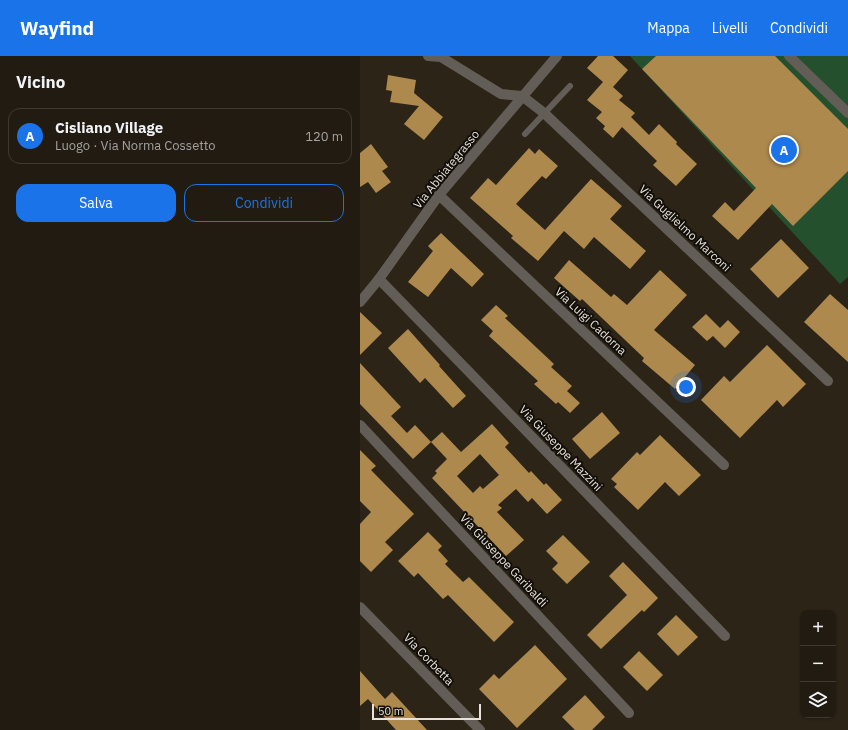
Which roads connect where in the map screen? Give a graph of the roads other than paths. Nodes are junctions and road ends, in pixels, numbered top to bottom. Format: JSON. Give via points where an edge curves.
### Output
{"nodes":[{"id":1,"x":428,"y":56,"type":"edge"},
{"id":2,"x":557,"y":56,"type":"edge"},
{"id":3,"x":789,"y":56,"type":"edge"},
{"id":4,"x":797,"y":56,"type":"edge"},
{"id":5,"x":570,"y":86,"type":"dead end"},
{"id":6,"x":522,"y":96,"type":"junction"},
{"id":7,"x":848,"y":105,"type":"edge"},
{"id":8,"x":544,"y":113,"type":"junction"},
{"id":9,"x":848,"y":113,"type":"edge"},
{"id":10,"x":525,"y":134,"type":"dead end"},
{"id":11,"x":439,"y":195,"type":"junction"},
{"id":12,"x":379,"y":279,"type":"junction"},
{"id":13,"x":360,"y":302,"type":"edge"},
{"id":14,"x":828,"y":381,"type":"dead end"},
{"id":15,"x":360,"y":425,"type":"edge"},
{"id":16,"x":724,"y":465,"type":"dead end"},
{"id":17,"x":360,"y":607,"type":"edge"},
{"id":18,"x":725,"y":636,"type":"dead end"},
{"id":19,"x":629,"y":713,"type":"dead end"},
{"id":20,"x":480,"y":730,"type":"edge"}],
"edges":[{"from":1,"to":6,"type":"street","via":[[441,57],[501,94]]},
{"from":2,"to":6,"type":"street","name":"Via Abbiategrasso"},
{"from":3,"to":9,"type":"street"},
{"from":4,"to":7,"type":"street"},
{"from":5,"to":8,"type":"lane"},
{"from":6,"to":8,"type":"street","name":"Via Guglielmo Marconi"},
{"from":6,"to":11,"type":"street","name":"Via Abbiategrasso"},
{"from":8,"to":10,"type":"lane"},
{"from":8,"to":14,"type":"street","name":"Via Guglielmo Marconi"},
{"from":11,"to":12,"type":"street","name":"Via Abbiategrasso"},
{"from":11,"to":16,"type":"street","name":"Via Luigi Cadorna"},
{"from":12,"to":13,"type":"street","name":"Via Abbiategrasso"},
{"from":12,"to":18,"type":"street","name":"Via Giuseppe Mazzini"},
{"from":15,"to":19,"type":"street","name":"Via Giuseppe Garibaldi"},
{"from":17,"to":20,"type":"street","name":"Via Corbetta"}]}
